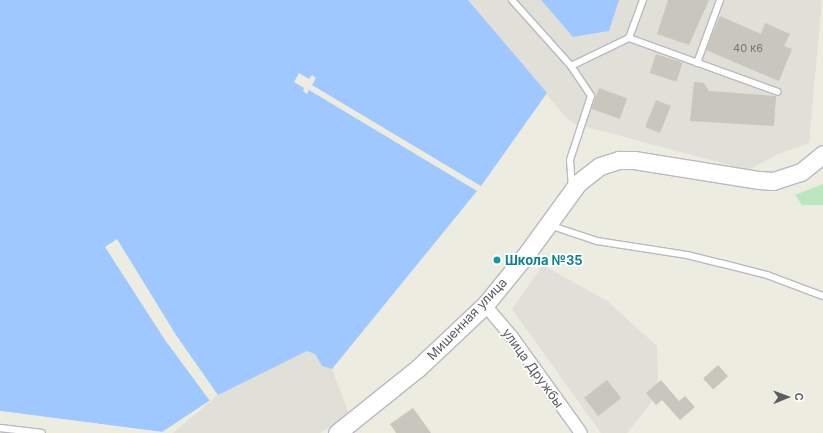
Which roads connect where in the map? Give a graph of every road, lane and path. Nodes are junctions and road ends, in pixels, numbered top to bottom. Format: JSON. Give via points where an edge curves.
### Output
{"nodes":[{"id":1,"x":512,"y":0,"type":"edge"},
{"id":2,"x":643,"y":0,"type":"edge"},
{"id":3,"x":720,"y":0,"type":"edge"},
{"id":4,"x":628,"y":38,"type":"junction"},
{"id":5,"x":697,"y":62,"type":"junction"},
{"id":6,"x":571,"y":66,"type":"junction"},
{"id":7,"x":778,"y":92,"type":"dead end"},
{"id":8,"x":823,"y":154,"type":"edge"},
{"id":9,"x":573,"y":190,"type":"junction"},
{"id":10,"x":548,"y":225,"type":"junction"},
{"id":11,"x":823,"y":296,"type":"edge"},
{"id":12,"x":485,"y":305,"type":"junction"},
{"id":13,"x":0,"y":428,"type":"edge"},
{"id":14,"x":42,"y":433,"type":"edge"},
{"id":15,"x":337,"y":433,"type":"edge"},
{"id":16,"x":581,"y":433,"type":"edge"}],
"edges":[{"from":1,"to":6,"type":"lane"},
{"from":2,"to":4,"type":"lane"},
{"from":3,"to":5,"type":"lane"},
{"from":4,"to":5,"type":"lane"},
{"from":4,"to":6,"type":"lane"},
{"from":5,"to":7,"type":"lane"},
{"from":6,"to":9,"type":"lane","via":[[591,96],[570,160]]},
{"from":8,"to":9,"type":"main road","name":"Мишенная улица","via":[[811,166],[794,175],[766,181],[653,162],[619,160],[593,170]]},
{"from":9,"to":10,"type":"main road","name":"Мишенная улица"},
{"from":10,"to":11,"type":"lane","via":[[597,241],[687,255],[720,263]]},
{"from":10,"to":12,"type":"main road","name":"Мишенная улица"},
{"from":12,"to":15,"type":"main road","name":"Мишенная улица","via":[[417,369]]},
{"from":12,"to":16,"type":"street","name":"улица Дружбы","via":[[512,337]]},
{"from":13,"to":14,"type":"lane"}]}
